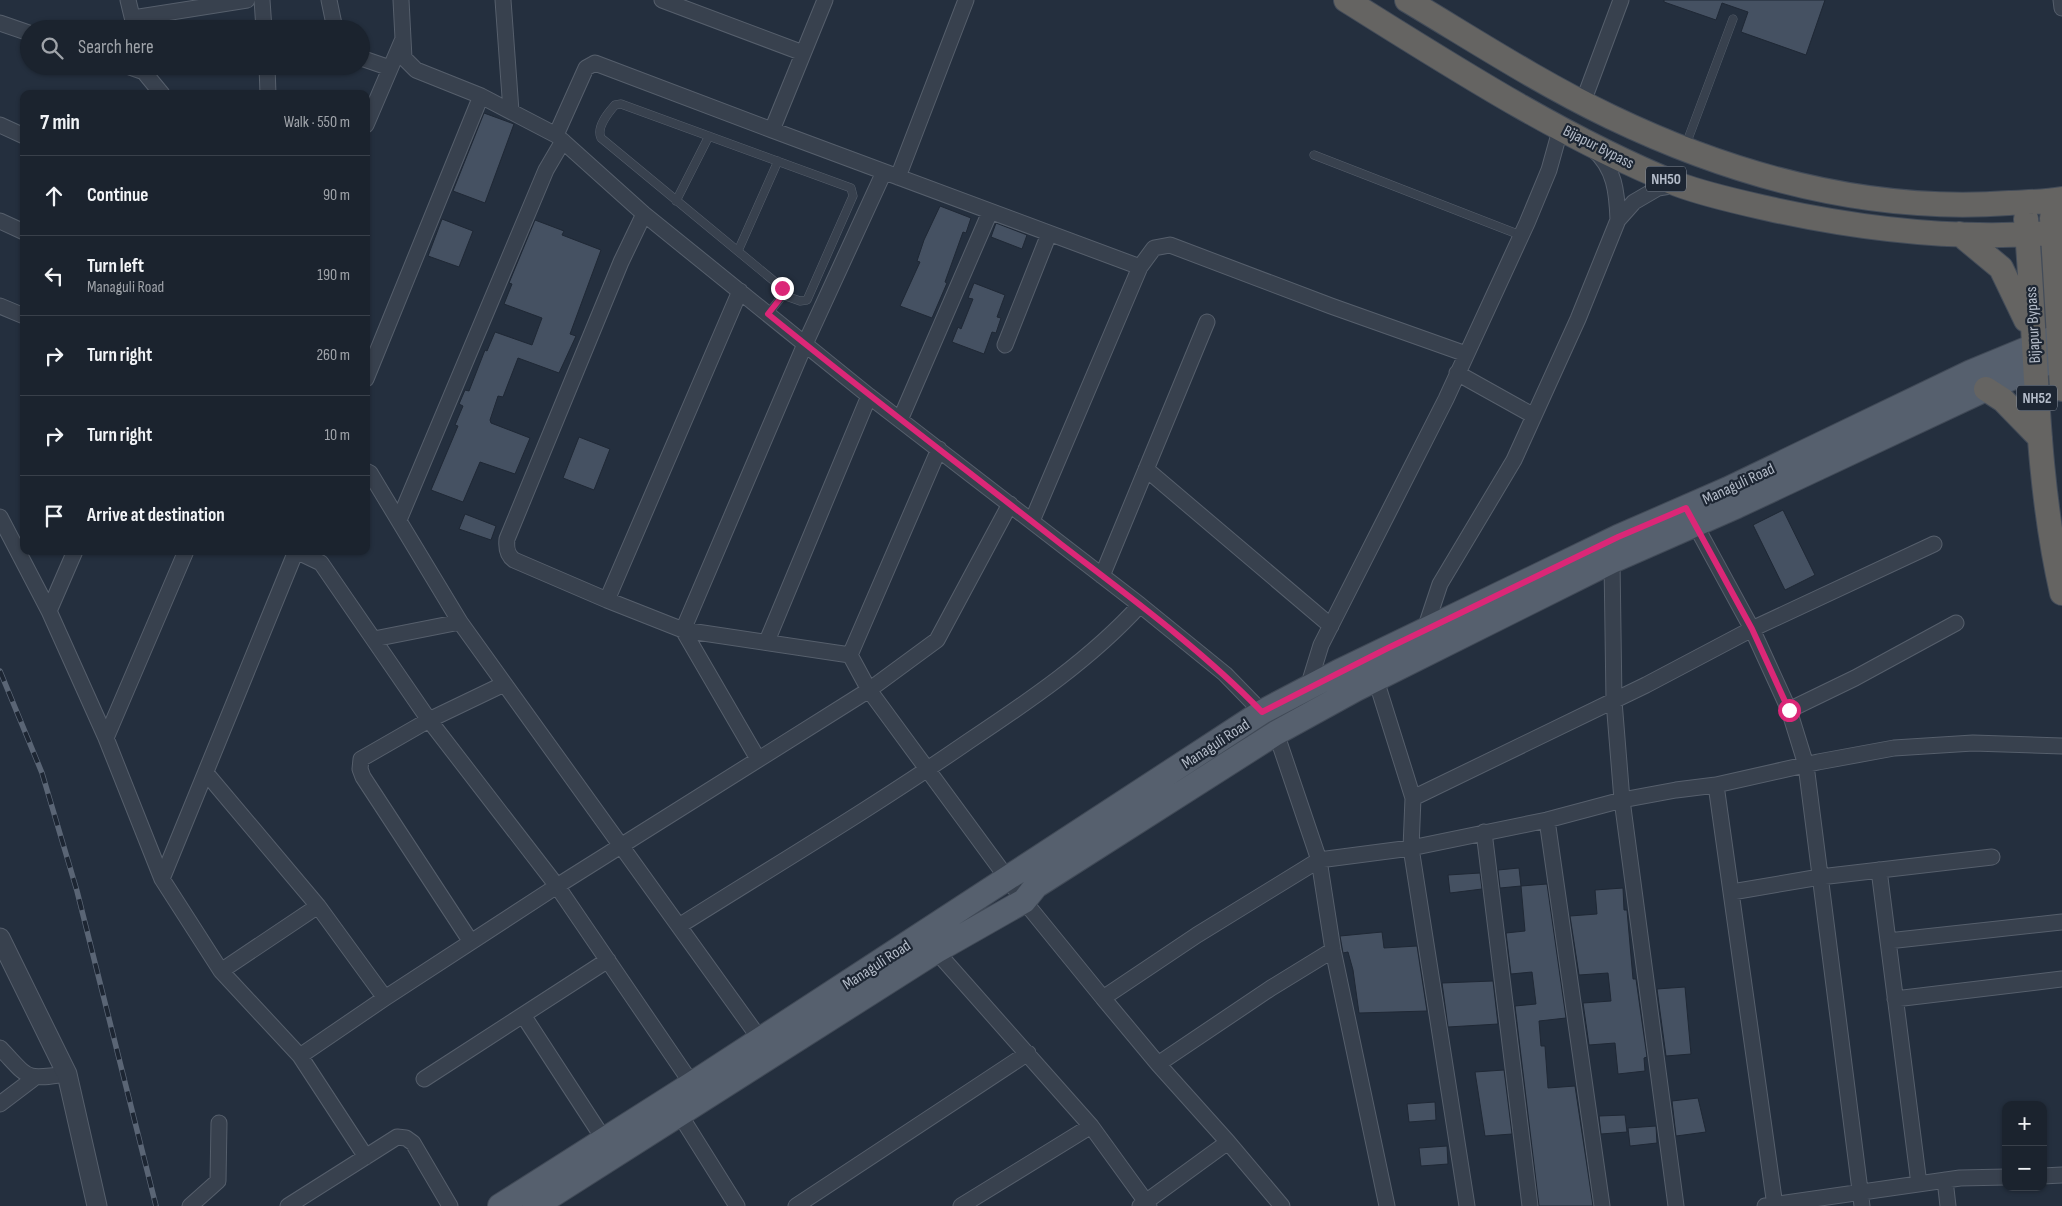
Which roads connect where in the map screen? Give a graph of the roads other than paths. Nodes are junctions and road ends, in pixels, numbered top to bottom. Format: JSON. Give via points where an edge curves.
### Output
{"nodes":[{"id":1,"x":128,"y":0,"type":"edge"},
{"id":2,"x":247,"y":0,"type":"edge"},
{"id":3,"x":262,"y":0,"type":"edge"},
{"id":4,"x":329,"y":0,"type":"edge"},
{"id":5,"x":401,"y":0,"type":"edge"},
{"id":6,"x":503,"y":0,"type":"edge"},
{"id":7,"x":662,"y":0,"type":"edge"},
{"id":8,"x":825,"y":0,"type":"edge"},
{"id":9,"x":966,"y":0,"type":"edge"},
{"id":10,"x":1346,"y":0,"type":"edge"},
{"id":11,"x":1407,"y":0,"type":"edge"},
{"id":12,"x":1620,"y":0,"type":"edge"},
{"id":13,"x":2061,"y":0,"type":"edge"},
{"id":14,"x":2062,"y":8,"type":"edge"},
{"id":15,"x":1733,"y":18,"type":"dead end"},
{"id":16,"x":133,"y":20,"type":"edge"},
{"id":17,"x":149,"y":20,"type":"edge"},
{"id":18,"x":263,"y":20,"type":"edge"},
{"id":19,"x":333,"y":20,"type":"edge"},
{"id":20,"x":0,"y":23,"type":"edge"},
{"id":21,"x":20,"y":30,"type":"edge"},
{"id":22,"x":402,"y":40,"type":"junction"},
{"id":23,"x":803,"y":53,"type":"junction"},
{"id":24,"x":370,"y":61,"type":"edge"},
{"id":25,"x":390,"y":68,"type":"junction"},
{"id":26,"x":148,"y":75,"type":"edge"},
{"id":27,"x":267,"y":75,"type":"edge"},
{"id":28,"x":159,"y":90,"type":"edge"},
{"id":29,"x":268,"y":90,"type":"edge"},
{"id":30,"x":481,"y":96,"type":"junction"},
{"id":31,"x":1583,"y":102,"type":"junction"},
{"id":32,"x":511,"y":111,"type":"junction"},
{"id":33,"x":370,"y":116,"type":"edge"},
{"id":34,"x":0,"y":126,"type":"edge"},
{"id":35,"x":1561,"y":127,"type":"junction"},
{"id":36,"x":772,"y":130,"type":"junction"},
{"id":37,"x":20,"y":134,"type":"edge"},
{"id":38,"x":708,"y":136,"type":"junction"},
{"id":39,"x":559,"y":138,"type":"junction"},
{"id":40,"x":1584,"y":140,"type":"junction"},
{"id":41,"x":1684,"y":149,"type":"junction"},
{"id":42,"x":1314,"y":155,"type":"dead end"},
{"id":43,"x":778,"y":161,"type":"junction"},
{"id":44,"x":891,"y":174,"type":"junction"},
{"id":45,"x":1678,"y":184,"type":"junction"},
{"id":46,"x":2057,"y":200,"type":"edge"},
{"id":47,"x":676,"y":201,"type":"junction"},
{"id":48,"x":2024,"y":202,"type":"junction"},
{"id":49,"x":990,"y":212,"type":"junction"},
{"id":50,"x":644,"y":214,"type":"junction"},
{"id":51,"x":1618,"y":220,"type":"junction"},
{"id":52,"x":0,"y":221,"type":"edge"},
{"id":53,"x":20,"y":230,"type":"edge"},
{"id":54,"x":2058,"y":232,"type":"edge"},
{"id":55,"x":1049,"y":234,"type":"junction"},
{"id":56,"x":1960,"y":234,"type":"junction"},
{"id":57,"x":1520,"y":235,"type":"junction"},
{"id":58,"x":2027,"y":235,"type":"junction"},
{"id":59,"x":738,"y":252,"type":"junction"},
{"id":60,"x":1140,"y":267,"type":"junction"},
{"id":61,"x":2059,"y":272,"type":"edge"},
{"id":62,"x":740,"y":291,"type":"junction"},
{"id":63,"x":783,"y":295,"type":"junction"},
{"id":64,"x":0,"y":306,"type":"edge"},
{"id":65,"x":20,"y":314,"type":"edge"},
{"id":66,"x":768,"y":314,"type":"junction"},
{"id":67,"x":1207,"y":322,"type":"dead end"},
{"id":68,"x":805,"y":344,"type":"junction"},
{"id":69,"x":1005,"y":345,"type":"dead end"},
{"id":70,"x":2061,"y":346,"type":"edge"},
{"id":71,"x":2034,"y":350,"type":"junction"},
{"id":72,"x":1466,"y":354,"type":"junction"},
{"id":73,"x":370,"y":368,"type":"edge"},
{"id":74,"x":1457,"y":373,"type":"junction"},
{"id":75,"x":1986,"y":389,"type":"junction"},
{"id":76,"x":2062,"y":389,"type":"edge"},
{"id":77,"x":869,"y":396,"type":"junction"},
{"id":78,"x":1534,"y":416,"type":"junction"},
{"id":79,"x":900,"y":420,"type":"junction"},
{"id":80,"x":2040,"y":438,"type":"junction"},
{"id":81,"x":939,"y":449,"type":"junction"},
{"id":82,"x":1146,"y":469,"type":"junction"},
{"id":83,"x":370,"y":472,"type":"edge"},
{"id":84,"x":1010,"y":504,"type":"junction"},
{"id":85,"x":1690,"y":516,"type":"junction"},
{"id":86,"x":0,"y":517,"type":"edge"},
{"id":87,"x":399,"y":520,"type":"junction"},
{"id":88,"x":1032,"y":521,"type":"junction"},
{"id":89,"x":1934,"y":544,"type":"dead end"},
{"id":90,"x":73,"y":555,"type":"edge"},
{"id":91,"x":184,"y":555,"type":"edge"},
{"id":92,"x":294,"y":555,"type":"edge"},
{"id":93,"x":304,"y":555,"type":"edge"},
{"id":94,"x":1612,"y":561,"type":"junction"},
{"id":95,"x":1102,"y":576,"type":"junction"},
{"id":96,"x":2062,"y":593,"type":"edge"},
{"id":97,"x":607,"y":600,"type":"junction"},
{"id":98,"x":1140,"y":605,"type":"junction"},
{"id":99,"x":49,"y":611,"type":"junction"},
{"id":100,"x":460,"y":622,"type":"junction"},
{"id":101,"x":1956,"y":624,"type":"dead end"},
{"id":102,"x":1331,"y":626,"type":"junction"},
{"id":103,"x":1752,"y":629,"type":"junction"},
{"id":104,"x":682,"y":630,"type":"junction"},
{"id":105,"x":1424,"y":632,"type":"junction"},
{"id":106,"x":374,"y":639,"type":"junction"},
{"id":107,"x":767,"y":641,"type":"junction"},
{"id":108,"x":850,"y":654,"type":"junction"},
{"id":109,"x":1376,"y":680,"type":"junction"},
{"id":110,"x":504,"y":684,"type":"junction"},
{"id":111,"x":1308,"y":687,"type":"junction"},
{"id":112,"x":869,"y":690,"type":"junction"},
{"id":113,"x":1614,"y":701,"type":"junction"},
{"id":114,"x":1789,"y":710,"type":"junction"},
{"id":115,"x":1262,"y":712,"type":"junction"},
{"id":116,"x":429,"y":720,"type":"junction"},
{"id":117,"x":1276,"y":733,"type":"junction"},
{"id":118,"x":106,"y":738,"type":"junction"},
{"id":119,"x":2062,"y":746,"type":"edge"},
{"id":120,"x":758,"y":759,"type":"junction"},
{"id":121,"x":1806,"y":765,"type":"junction"},
{"id":122,"x":929,"y":769,"type":"junction"},
{"id":123,"x":206,"y":773,"type":"junction"},
{"id":124,"x":1716,"y":785,"type":"junction"},
{"id":125,"x":1413,"y":798,"type":"junction"},
{"id":126,"x":1622,"y":800,"type":"junction"},
{"id":127,"x":1547,"y":820,"type":"junction"},
{"id":128,"x":1484,"y":832,"type":"junction"},
{"id":129,"x":621,"y":846,"type":"junction"},
{"id":130,"x":1411,"y":848,"type":"junction"},
{"id":131,"x":1992,"y":857,"type":"dead end"},
{"id":132,"x":1319,"y":860,"type":"junction"},
{"id":133,"x":1879,"y":870,"type":"junction"},
{"id":134,"x":1820,"y":877,"type":"junction"},
{"id":135,"x":1008,"y":878,"type":"junction"},
{"id":136,"x":162,"y":879,"type":"junction"},
{"id":137,"x":556,"y":886,"type":"junction"},
{"id":138,"x":1732,"y":892,"type":"junction"},
{"id":139,"x":1024,"y":901,"type":"junction"},
{"id":140,"x":318,"y":906,"type":"junction"},
{"id":141,"x":2062,"y":922,"type":"edge"},
{"id":142,"x":679,"y":926,"type":"junction"},
{"id":143,"x":0,"y":938,"type":"edge"},
{"id":144,"x":1888,"y":941,"type":"junction"},
{"id":145,"x":471,"y":942,"type":"junction"},
{"id":146,"x":1333,"y":950,"type":"junction"},
{"id":147,"x":936,"y":951,"type":"junction"},
{"id":148,"x":608,"y":960,"type":"junction"},
{"id":149,"x":221,"y":971,"type":"junction"},
{"id":150,"x":2062,"y":979,"type":"edge"},
{"id":151,"x":385,"y":998,"type":"junction"},
{"id":152,"x":1103,"y":998,"type":"junction"},
{"id":153,"x":1895,"y":999,"type":"junction"},
{"id":154,"x":523,"y":1015,"type":"junction"},
{"id":155,"x":760,"y":1039,"type":"junction"},
{"id":156,"x":0,"y":1048,"type":"edge"},
{"id":157,"x":1028,"y":1053,"type":"junction"},
{"id":158,"x":300,"y":1056,"type":"junction"},
{"id":159,"x":1158,"y":1064,"type":"junction"},
{"id":160,"x":67,"y":1074,"type":"junction"},
{"id":161,"x":33,"y":1078,"type":"junction"},
{"id":162,"x":424,"y":1079,"type":"dead end"},
{"id":163,"x":692,"y":1084,"type":"junction"},
{"id":164,"x":0,"y":1104,"type":"edge"},
{"id":165,"x":680,"y":1115,"type":"junction"},
{"id":166,"x":219,"y":1123,"type":"dead end"},
{"id":167,"x":1091,"y":1126,"type":"junction"},
{"id":168,"x":605,"y":1141,"type":"junction"},
{"id":169,"x":1228,"y":1142,"type":"junction"},
{"id":170,"x":366,"y":1158,"type":"junction"},
{"id":171,"x":2062,"y":1175,"type":"edge"},
{"id":172,"x":2047,"y":1176,"type":"edge"},
{"id":173,"x":2002,"y":1177,"type":"edge"},
{"id":174,"x":1945,"y":1180,"type":"junction"},
{"id":175,"x":1919,"y":1184,"type":"junction"},
{"id":176,"x":1862,"y":1199,"type":"edge"},
{"id":177,"x":1145,"y":1205,"type":"edge"},
{"id":178,"x":97,"y":1206,"type":"edge"},
{"id":179,"x":190,"y":1206,"type":"edge"},
{"id":180,"x":288,"y":1206,"type":"edge"},
{"id":181,"x":450,"y":1206,"type":"edge"},
{"id":182,"x":500,"y":1206,"type":"edge"},
{"id":183,"x":535,"y":1206,"type":"edge"},
{"id":184,"x":737,"y":1206,"type":"edge"},
{"id":185,"x":796,"y":1206,"type":"edge"},
{"id":186,"x":961,"y":1206,"type":"edge"},
{"id":187,"x":1282,"y":1206,"type":"edge"},
{"id":188,"x":1386,"y":1206,"type":"edge"},
{"id":189,"x":1467,"y":1206,"type":"edge"},
{"id":190,"x":1530,"y":1206,"type":"edge"},
{"id":191,"x":1602,"y":1206,"type":"edge"},
{"id":192,"x":1676,"y":1206,"type":"edge"},
{"id":193,"x":1772,"y":1206,"type":"edge"},
{"id":194,"x":1948,"y":1206,"type":"edge"}],
"edges":[{"from":1,"to":16,"type":"street"},
{"from":2,"to":17,"type":"street"},
{"from":3,"to":18,"type":"street"},
{"from":4,"to":19,"type":"street"},
{"from":5,"to":22,"type":"street"},
{"from":6,"to":32,"type":"street"},
{"from":7,"to":23,"type":"street"},
{"from":8,"to":23,"type":"street"},
{"from":9,"to":44,"type":"street"},
{"from":10,"to":35,"type":"highway","name":"Bijapur Bypass","number":"NH50","via":[[1452,66]]},
{"from":11,"to":31,"type":"highway","name":"Bijapur Bypass","number":"NH50"},
{"from":12,"to":31,"type":"street"},
{"from":13,"to":14,"type":"street"},
{"from":15,"to":41,"type":"lane"},
{"from":20,"to":21,"type":"street"},
{"from":22,"to":25,"type":"street"},
{"from":22,"to":30,"type":"street","via":[[404,58],[416,70]]},
{"from":23,"to":36,"type":"street"},
{"from":24,"to":25,"type":"street"},
{"from":25,"to":33,"type":"street"},
{"from":26,"to":28,"type":"street"},
{"from":27,"to":29,"type":"street"},
{"from":30,"to":32,"type":"street"},
{"from":30,"to":73,"type":"street"},
{"from":31,"to":41,"type":"highway","name":"Bijapur Bypass","number":"NH50"},
{"from":32,"to":39,"type":"street"},
{"from":34,"to":37,"type":"street"},
{"from":35,"to":40,"type":"highway","name":"Bijapur Bypass","number":"NH50"},
{"from":35,"to":57,"type":"street","via":[[1549,170]]},
{"from":36,"to":39,"type":"street","via":[[595,63],[586,68]]},
{"from":36,"to":44,"type":"street"},
{"from":38,"to":43,"type":"lane"},
{"from":38,"to":47,"type":"lane"},
{"from":38,"to":47,"type":"lane","via":[[618,104],[613,106],[601,125],[599,132],[603,140]]},
{"from":39,"to":50,"type":"street"},
{"from":39,"to":87,"type":"street"},
{"from":40,"to":45,"type":"highway","name":"Bijapur Bypass","number":"NH50"},
{"from":40,"to":51,"type":"street","via":[[1601,156],[1616,187]]},
{"from":41,"to":48,"type":"highway","name":"Bijapur Bypass","number":"NH50","via":[[1774,180],[1840,195],[1945,205]]},
{"from":42,"to":57,"type":"lane"},
{"from":43,"to":59,"type":"lane"},
{"from":43,"to":63,"type":"lane","via":[[847,186],[853,192],[807,300]]},
{"from":44,"to":49,"type":"street"},
{"from":44,"to":68,"type":"street"},
{"from":45,"to":51,"type":"street","via":[[1658,188],[1634,202]]},
{"from":45,"to":56,"type":"highway","name":"Bijapur Bypass","number":"NH50","via":[[1812,218],[1886,229]]},
{"from":46,"to":48,"type":"highway","name":"Bijapur Bypass","number":"NH50"},
{"from":46,"to":54,"type":"highway","name":"Bijapur Bypass","number":"NH52"},
{"from":47,"to":59,"type":"lane"},
{"from":48,"to":58,"type":"highway","name":"Bijapur Bypass","number":"NH52"},
{"from":49,"to":55,"type":"street"},
{"from":49,"to":79,"type":"street"},
{"from":50,"to":62,"type":"street"},
{"from":50,"to":97,"type":"street","via":[[617,271],[506,547],[514,560]]},
{"from":51,"to":78,"type":"street"},
{"from":52,"to":53,"type":"street"},
{"from":54,"to":58,"type":"highway","name":"Bijapur Bypass","number":"NH50"},
{"from":54,"to":61,"type":"highway","name":"Bijapur Bypass","number":"NH52"},
{"from":55,"to":60,"type":"street"},
{"from":55,"to":69,"type":"street"},
{"from":56,"to":58,"type":"highway","name":"Bijapur Bypass","number":"NH50"},
{"from":56,"to":71,"type":"highway","via":[[2001,268],[2013,289]]},
{"from":57,"to":72,"type":"street"},
{"from":58,"to":71,"type":"highway","name":"Bijapur Bypass","number":"NH52"},
{"from":59,"to":63,"type":"lane","via":[[780,286]]},
{"from":60,"to":72,"type":"street","via":[[1154,248],[1170,245]]},
{"from":60,"to":88,"type":"street"},
{"from":61,"to":70,"type":"highway","name":"Bijapur Bypass","number":"NH52"},
{"from":62,"to":66,"type":"street"},
{"from":62,"to":97,"type":"street"},
{"from":63,"to":66,"type":"lane"},
{"from":64,"to":65,"type":"street"},
{"from":66,"to":68,"type":"street"},
{"from":67,"to":82,"type":"street"},
{"from":68,"to":77,"type":"street"},
{"from":68,"to":104,"type":"street"},
{"from":70,"to":71,"type":"main road","name":"Managuli Road"},
{"from":70,"to":76,"type":"highway","name":"Bijapur Bypass","number":"NH52"},
{"from":71,"to":75,"type":"main road","name":"Managuli Road"},
{"from":71,"to":80,"type":"highway","name":"Bijapur Bypass","number":"NH52"},
{"from":71,"to":85,"type":"main road","name":"Managuli Road","via":[[1971,372]]},
{"from":72,"to":74,"type":"street"},
{"from":74,"to":78,"type":"street"},
{"from":74,"to":102,"type":"street"},
{"from":75,"to":80,"type":"highway","via":[[2003,400]]},
{"from":75,"to":85,"type":"main road","name":"Managuli Road"},
{"from":77,"to":79,"type":"street"},
{"from":77,"to":107,"type":"street"},
{"from":78,"to":105,"type":"street","via":[[1514,460],[1440,584]]},
{"from":79,"to":81,"type":"street"},
{"from":80,"to":96,"type":"highway","name":"Bijapur Bypass","number":"NH52","via":[[2053,552]]},
{"from":81,"to":84,"type":"street"},
{"from":81,"to":108,"type":"street"},
{"from":82,"to":95,"type":"street"},
{"from":82,"to":102,"type":"street"},
{"from":83,"to":87,"type":"street"},
{"from":84,"to":88,"type":"street"},
{"from":84,"to":112,"type":"street","via":[[937,640]]},
{"from":85,"to":94,"type":"main road","name":"Managuli Road"},
{"from":85,"to":103,"type":"street"},
{"from":85,"to":105,"type":"main road","name":"Managuli Road","via":[[1618,537]]},
{"from":86,"to":99,"type":"street"},
{"from":87,"to":100,"type":"street"},
{"from":88,"to":95,"type":"street"},
{"from":89,"to":103,"type":"street"},
{"from":90,"to":99,"type":"street"},
{"from":91,"to":118,"type":"street"},
{"from":92,"to":123,"type":"street"},
{"from":93,"to":106,"type":"street","via":[[321,563]]},
{"from":94,"to":109,"type":"main road","name":"Managuli Road"},
{"from":94,"to":113,"type":"street"},
{"from":95,"to":98,"type":"street"},
{"from":97,"to":104,"type":"street"},
{"from":98,"to":115,"type":"street","via":[[1225,674]]},
{"from":98,"to":122,"type":"street","via":[[1116,631],[1028,702]]},
{"from":99,"to":118,"type":"street"},
{"from":100,"to":106,"type":"street"},
{"from":100,"to":110,"type":"street"},
{"from":101,"to":114,"type":"street"},
{"from":102,"to":111,"type":"street","via":[[1321,645]]},
{"from":103,"to":113,"type":"street"},
{"from":103,"to":114,"type":"street"},
{"from":104,"to":107,"type":"street"},
{"from":104,"to":120,"type":"street"},
{"from":105,"to":111,"type":"main road","name":"Managuli Road"},
{"from":106,"to":116,"type":"street"},
{"from":107,"to":108,"type":"street"},
{"from":108,"to":112,"type":"street"},
{"from":109,"to":117,"type":"main road","name":"Managuli Road"},
{"from":109,"to":125,"type":"street"},
{"from":110,"to":116,"type":"street"},
{"from":110,"to":129,"type":"street"},
{"from":111,"to":115,"type":"main road","name":"Managuli Road"},
{"from":112,"to":120,"type":"street"},
{"from":112,"to":122,"type":"street"},
{"from":113,"to":125,"type":"street"},
{"from":113,"to":126,"type":"street"},
{"from":114,"to":121,"type":"street"},
{"from":115,"to":135,"type":"main road","name":"Managuli Road"},
{"from":116,"to":137,"type":"street"},
{"from":116,"to":145,"type":"street","via":[[361,760],[360,770]]},
{"from":117,"to":132,"type":"street"},
{"from":117,"to":139,"type":"main road","name":"Managuli Road","via":[[1036,886]]},
{"from":118,"to":136,"type":"street"},
{"from":119,"to":121,"type":"street","via":[[1973,743],[1894,748]]},
{"from":120,"to":129,"type":"street"},
{"from":121,"to":124,"type":"street"},
{"from":121,"to":134,"type":"street"},
{"from":122,"to":135,"type":"street"},
{"from":122,"to":142,"type":"street"},
{"from":123,"to":136,"type":"street"},
{"from":123,"to":140,"type":"street"},
{"from":124,"to":126,"type":"street"},
{"from":124,"to":138,"type":"street"},
{"from":125,"to":130,"type":"street"},
{"from":126,"to":127,"type":"street"},
{"from":126,"to":192,"type":"street"},
{"from":127,"to":128,"type":"street"},
{"from":127,"to":191,"type":"street"},
{"from":128,"to":130,"type":"street"},
{"from":128,"to":190,"type":"street"},
{"from":129,"to":137,"type":"street"},
{"from":129,"to":142,"type":"street"},
{"from":130,"to":132,"type":"street"},
{"from":130,"to":189,"type":"street"},
{"from":131,"to":133,"type":"street"},
{"from":132,"to":146,"type":"street"},
{"from":132,"to":152,"type":"street"},
{"from":133,"to":134,"type":"street"},
{"from":133,"to":144,"type":"street"},
{"from":134,"to":138,"type":"street"},
{"from":134,"to":176,"type":"street"},
{"from":135,"to":139,"type":"street"},
{"from":135,"to":155,"type":"main road","name":"Managuli Road"},
{"from":136,"to":149,"type":"street"},
{"from":137,"to":145,"type":"street"},
{"from":137,"to":148,"type":"street"},
{"from":138,"to":193,"type":"street"},
{"from":139,"to":147,"type":"main road","name":"Managuli Road"},
{"from":139,"to":152,"type":"street"},
{"from":140,"to":149,"type":"street"},
{"from":140,"to":151,"type":"street"},
{"from":141,"to":144,"type":"street"},
{"from":142,"to":155,"type":"street"},
{"from":143,"to":160,"type":"street"},
{"from":144,"to":153,"type":"street"},
{"from":145,"to":151,"type":"street"},
{"from":146,"to":159,"type":"street"},
{"from":146,"to":188,"type":"street"},
{"from":147,"to":157,"type":"street"},
{"from":147,"to":165,"type":"main road","name":"Managuli Road"},
{"from":148,"to":154,"type":"street"},
{"from":148,"to":163,"type":"street"},
{"from":149,"to":158,"type":"street"},
{"from":150,"to":153,"type":"street"},
{"from":151,"to":158,"type":"street"},
{"from":152,"to":159,"type":"street"},
{"from":153,"to":175,"type":"street"},
{"from":154,"to":162,"type":"street"},
{"from":154,"to":168,"type":"street"},
{"from":155,"to":163,"type":"main road","name":"Managuli Road"},
{"from":156,"to":161,"type":"street"},
{"from":157,"to":167,"type":"street"},
{"from":157,"to":185,"type":"street"},
{"from":158,"to":170,"type":"street"},
{"from":159,"to":169,"type":"street"},
{"from":160,"to":161,"type":"street"},
{"from":160,"to":178,"type":"street"},
{"from":161,"to":164,"type":"street"},
{"from":163,"to":168,"type":"main road","name":"Managuli Road"},
{"from":165,"to":183,"type":"main road","name":"Managuli Road"},
{"from":165,"to":184,"type":"street"},
{"from":166,"to":179,"type":"street","via":[[218,1181]]},
{"from":167,"to":177,"type":"street"},
{"from":167,"to":186,"type":"street"},
{"from":168,"to":182,"type":"main road","name":"Managuli Road"},
{"from":169,"to":177,"type":"street"},
{"from":169,"to":187,"type":"street"},
{"from":170,"to":180,"type":"street"},
{"from":170,"to":181,"type":"street","via":[[397,1137],[406,1138],[413,1143]]},
{"from":171,"to":172,"type":"street"},
{"from":173,"to":174,"type":"street"},
{"from":174,"to":175,"type":"street"},
{"from":174,"to":194,"type":"street"},
{"from":175,"to":176,"type":"street"},
{"from":176,"to":193,"type":"street"}]}
